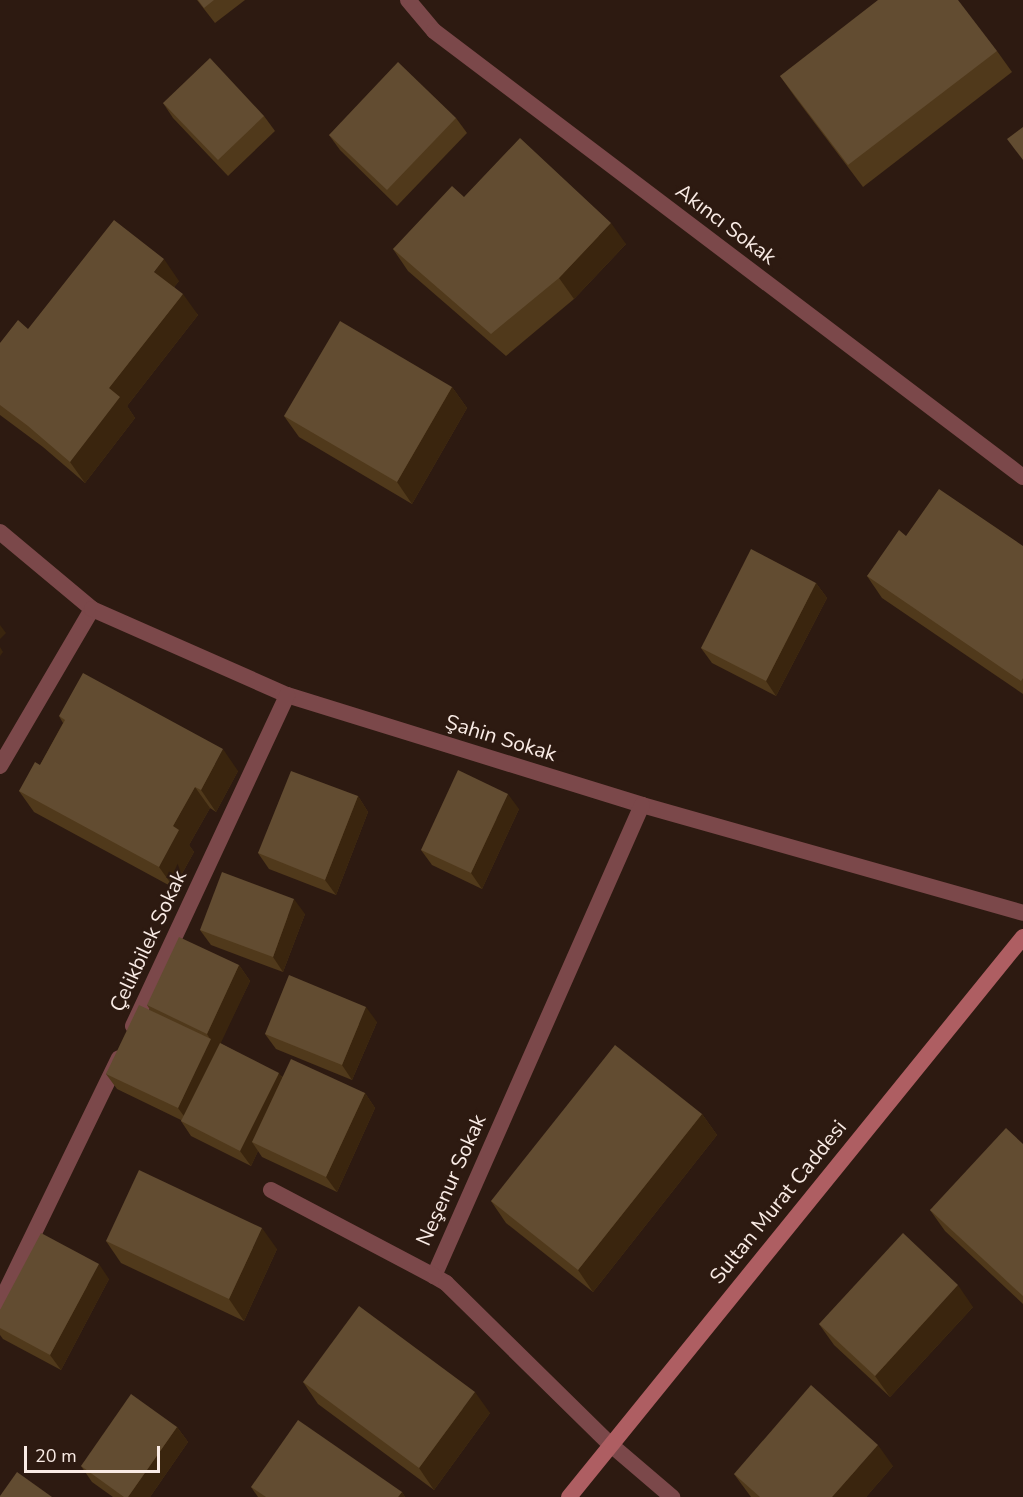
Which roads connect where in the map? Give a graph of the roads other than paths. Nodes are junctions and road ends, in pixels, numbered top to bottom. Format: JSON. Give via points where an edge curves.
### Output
{"nodes":[{"id":1,"x":408,"y":0,"type":"edge"},
{"id":2,"x":1023,"y":477,"type":"edge"},
{"id":3,"x":0,"y":532,"type":"edge"},
{"id":4,"x":92,"y":609,"type":"junction"},
{"id":5,"x":287,"y":695,"type":"junction"},
{"id":6,"x":0,"y":766,"type":"edge"},
{"id":7,"x":642,"y":805,"type":"junction"},
{"id":8,"x":1023,"y":913,"type":"edge"},
{"id":9,"x":1023,"y":937,"type":"edge"},
{"id":10,"x":271,"y":1190,"type":"dead end"},
{"id":11,"x":434,"y":1276,"type":"junction"},
{"id":12,"x":0,"y":1303,"type":"edge"},
{"id":13,"x":610,"y":1444,"type":"junction"},
{"id":14,"x":569,"y":1497,"type":"edge"},
{"id":15,"x":672,"y":1497,"type":"edge"}],
"edges":[{"from":1,"to":2,"type":"street","name":"Akıncı Sokak","via":[[434,31]]},
{"from":3,"to":4,"type":"street","name":"Şahin Sokak"},
{"from":4,"to":5,"type":"street","name":"Şahin Sokak"},
{"from":4,"to":6,"type":"street"},
{"from":5,"to":7,"type":"street","name":"Şahin Sokak"},
{"from":5,"to":12,"type":"street","name":"Çelikbilek Sokak"},
{"from":7,"to":8,"type":"street","name":"Şahin Sokak"},
{"from":7,"to":11,"type":"street","name":"Neşenur Sokak"},
{"from":9,"to":13,"type":"main road","name":"Sultan Murat Caddesi"},
{"from":10,"to":11,"type":"street"},
{"from":11,"to":13,"type":"street","name":"Neşenur Sokak","via":[[446,1283]]},
{"from":13,"to":14,"type":"main road","name":"Sultan Murat Caddesi"},
{"from":13,"to":15,"type":"street","name":"Neşenur Sokak"}]}
